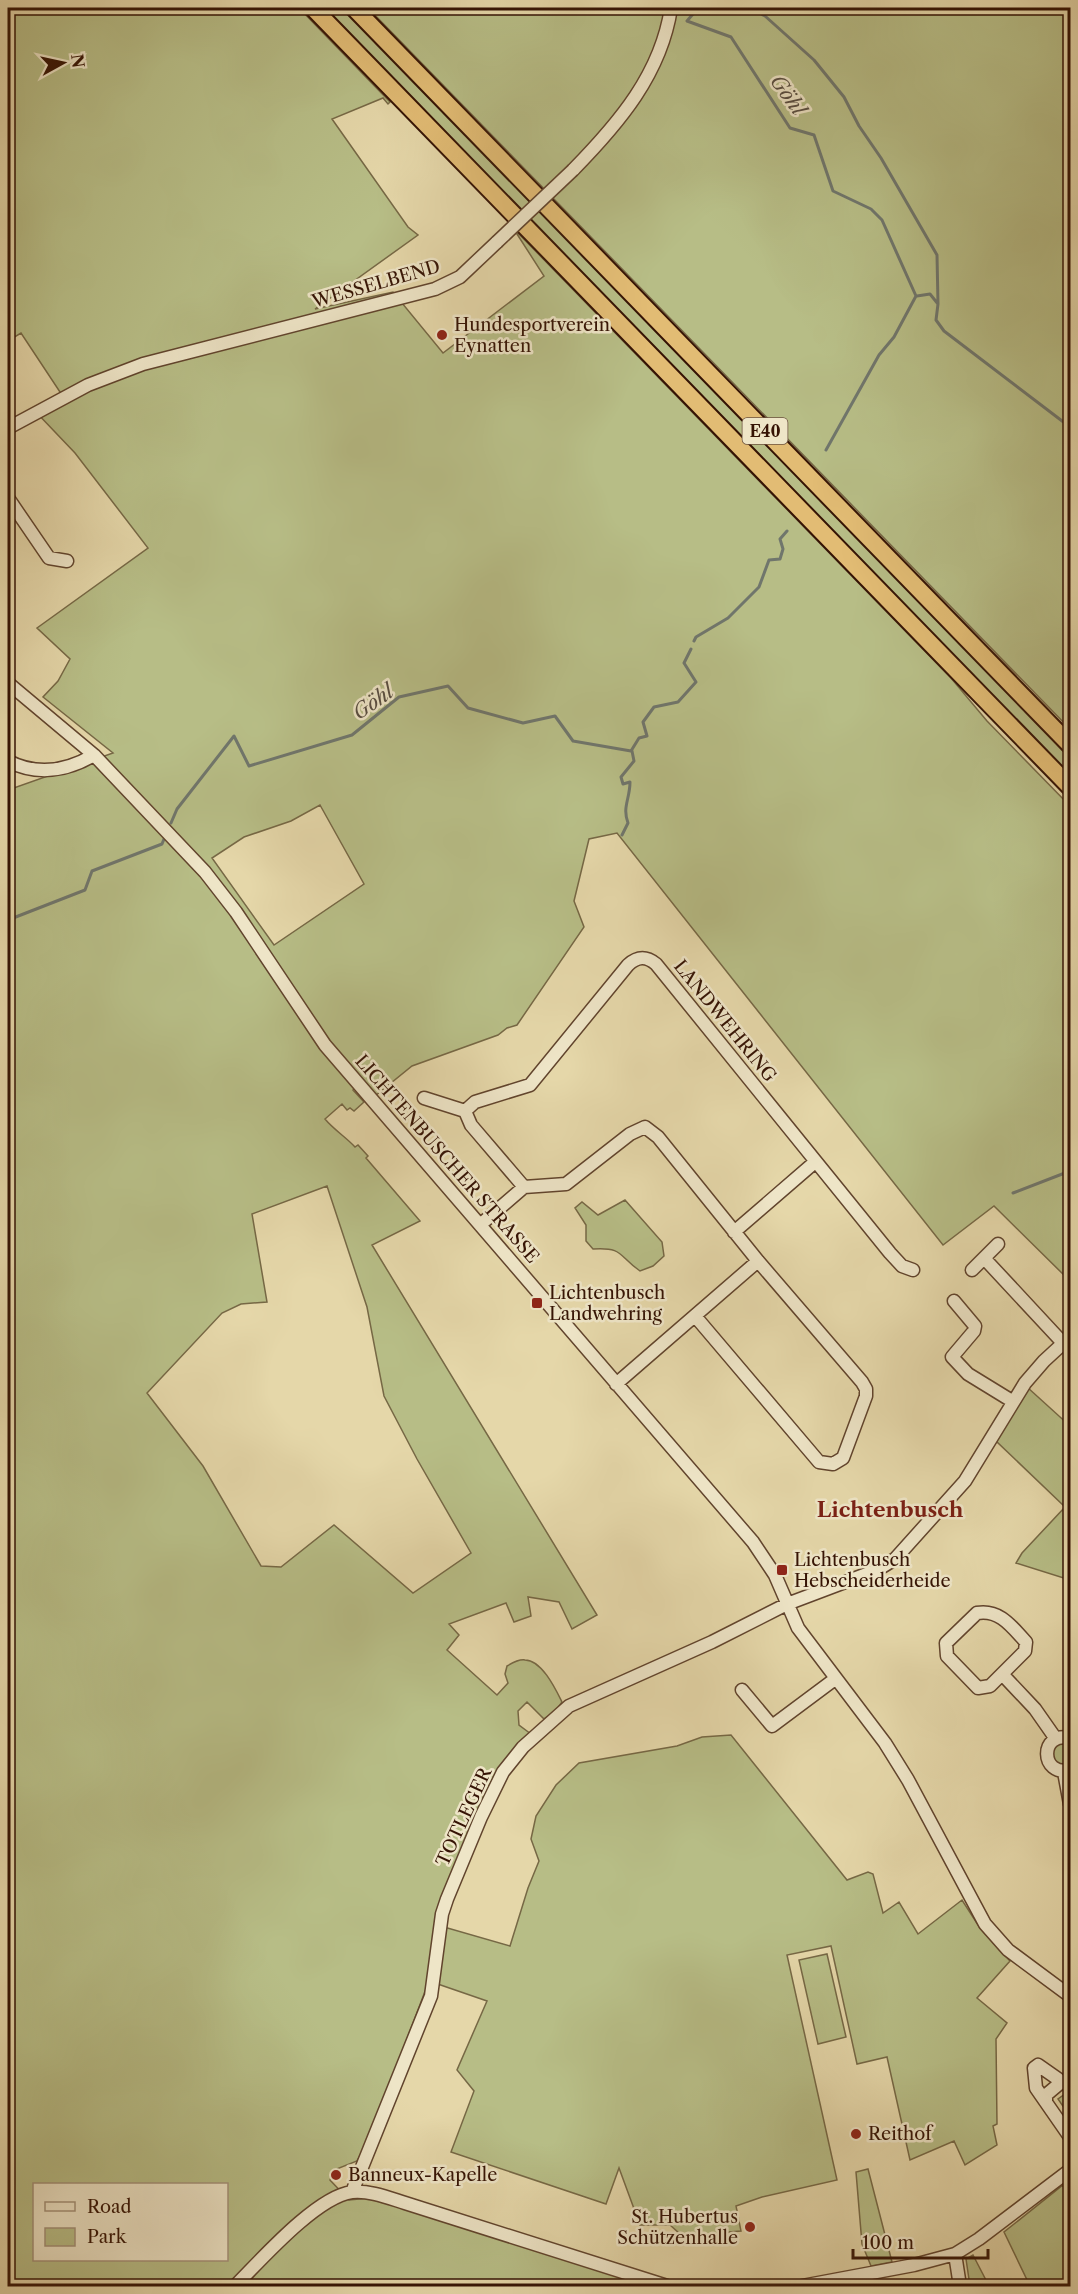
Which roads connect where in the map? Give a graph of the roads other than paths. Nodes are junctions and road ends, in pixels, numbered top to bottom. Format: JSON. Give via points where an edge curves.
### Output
{"nodes":[{"id":1,"x":313,"y":8,"type":"edge"},
{"id":2,"x":354,"y":8,"type":"edge"},
{"id":3,"x":671,"y":8,"type":"edge"},
{"id":4,"x":8,"y":428,"type":"edge"},
{"id":5,"x":8,"y":498,"type":"edge"},
{"id":6,"x":67,"y":561,"type":"dead end"},
{"id":7,"x":8,"y":683,"type":"edge"},
{"id":8,"x":1071,"y":745,"type":"edge"},
{"id":9,"x":94,"y":754,"type":"junction"},
{"id":10,"x":8,"y":761,"type":"edge"},
{"id":11,"x":1071,"y":787,"type":"edge"},
{"id":12,"x":424,"y":1098,"type":"dead end"},
{"id":13,"x":465,"y":1111,"type":"junction"},
{"id":14,"x":815,"y":1162,"type":"junction"},
{"id":15,"x":524,"y":1187,"type":"junction"},
{"id":16,"x":480,"y":1225,"type":"junction"},
{"id":17,"x":734,"y":1232,"type":"junction"},
{"id":18,"x":998,"y":1244,"type":"dead end"},
{"id":19,"x":984,"y":1258,"type":"junction"},
{"id":20,"x":758,"y":1261,"type":"junction"},
{"id":21,"x":913,"y":1270,"type":"dead end"},
{"id":22,"x":972,"y":1270,"type":"dead end"},
{"id":23,"x":954,"y":1301,"type":"dead end"},
{"id":24,"x":695,"y":1316,"type":"junction"},
{"id":25,"x":1067,"y":1340,"type":"edge"},
{"id":26,"x":616,"y":1383,"type":"junction"},
{"id":27,"x":1012,"y":1401,"type":"junction"},
{"id":28,"x":787,"y":1604,"type":"junction"},
{"id":29,"x":1002,"y":1674,"type":"junction"},
{"id":30,"x":836,"y":1679,"type":"junction"},
{"id":31,"x":742,"y":1690,"type":"dead end"},
{"id":32,"x":1066,"y":1737,"type":"edge"},
{"id":33,"x":1067,"y":1771,"type":"edge"},
{"id":34,"x":1071,"y":1804,"type":"edge"},
{"id":35,"x":1071,"y":1996,"type":"edge"},
{"id":36,"x":1046,"y":2102,"type":"dead end"},
{"id":37,"x":1071,"y":2137,"type":"edge"},
{"id":38,"x":1071,"y":2170,"type":"edge"},
{"id":39,"x":352,"y":2192,"type":"junction"},
{"id":40,"x":955,"y":2254,"type":"junction"},
{"id":41,"x":235,"y":2286,"type":"edge"},
{"id":42,"x":667,"y":2286,"type":"edge"},
{"id":43,"x":802,"y":2286,"type":"edge"},
{"id":44,"x":960,"y":2286,"type":"edge"}],
"edges":[{"from":1,"to":11,"type":"highway","number":"E40"},
{"from":2,"to":8,"type":"highway","number":"E40"},
{"from":3,"to":4,"type":"street","name":"WESSELBEND","bridge":true,"via":[[656,60],[626,112],[573,170],[460,277],[435,289],[143,364],[88,385]]},
{"from":5,"to":6,"type":"street","via":[[49,558]]},
{"from":7,"to":9,"type":"street","name":"LICHTENBUSCHER STRASSE"},
{"from":9,"to":10,"type":"street","via":[[79,764],[58,769],[31,770]]},
{"from":9,"to":16,"type":"street","name":"LICHTENBUSCHER STRASSE","via":[[206,873],[325,1045]]},
{"from":12,"to":13,"type":"street"},
{"from":13,"to":14,"type":"street","name":"LANDWEHRING","via":[[475,1102],[530,1085],[628,964],[641,957],[656,964]]},
{"from":13,"to":15,"type":"street","via":[[471,1125]]},
{"from":14,"to":17,"type":"street"},
{"from":14,"to":21,"type":"street","name":"LANDWEHRING","via":[[890,1253],[902,1266]]},
{"from":15,"to":16,"type":"street"},
{"from":15,"to":17,"type":"street","via":[[566,1184],[630,1134],[645,1127],[658,1137]]},
{"from":16,"to":26,"type":"street","name":"LICHTENBUSCHER STRASSE"},
{"from":17,"to":20,"type":"street"},
{"from":18,"to":19,"type":"street"},
{"from":19,"to":22,"type":"street"},
{"from":19,"to":25,"type":"street"},
{"from":20,"to":24,"type":"street"},
{"from":20,"to":24,"type":"street","via":[[866,1389],[843,1458],[833,1464],[819,1462]]},
{"from":23,"to":27,"type":"street","via":[[975,1326],[952,1357],[968,1374]]},
{"from":24,"to":26,"type":"street"},
{"from":25,"to":27,"type":"street","name":"TOTLEGER","via":[[1032,1374]]},
{"from":26,"to":28,"type":"street","name":"LICHTENBUSCHER STRASSE","via":[[753,1542],[775,1575]]},
{"from":27,"to":28,"type":"street","name":"TOTLEGER","via":[[965,1481],[904,1551],[877,1570]]},
{"from":28,"to":30,"type":"street","name":"LICHTENBUSCHER STRASSE","via":[[798,1628]]},
{"from":28,"to":39,"type":"street","name":"TOTLEGER","via":[[569,1706],[536,1733],[503,1772],[447,1899],[431,1996]]},
{"from":29,"to":29,"type":"street","via":[[1025,1651],[1026,1642],[1003,1617],[977,1613],[946,1643],[947,1656],[978,1688],[990,1686]]},
{"from":29,"to":32,"type":"street"},
{"from":30,"to":31,"type":"street","via":[[772,1726]]},
{"from":30,"to":35,"type":"street","name":"LICHTENBUSCHER STRASSE","via":[[908,1780],[986,1924],[1008,1950]]},
{"from":32,"to":33,"type":"street","via":[[1049,1747],[1047,1758],[1053,1767]]},
{"from":33,"to":34,"type":"street"},
{"from":36,"to":37,"type":"street"},
{"from":38,"to":40,"type":"street"},
{"from":39,"to":41,"type":"street","via":[[330,2200],[304,2219]]},
{"from":39,"to":42,"type":"street","via":[[405,2203]]},
{"from":40,"to":43,"type":"street"},
{"from":40,"to":44,"type":"street"}]}
